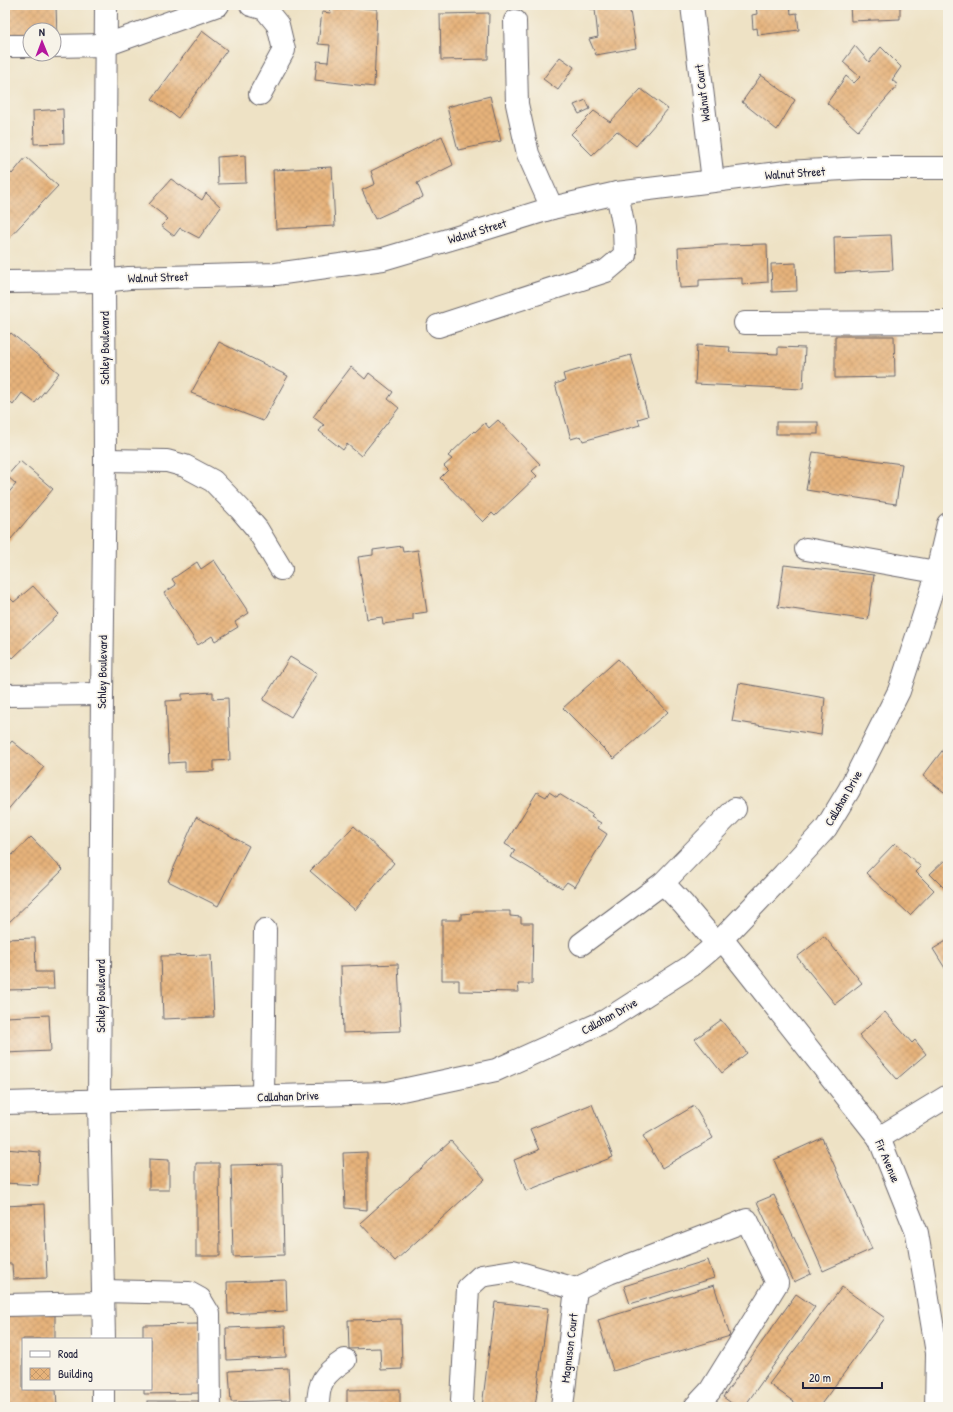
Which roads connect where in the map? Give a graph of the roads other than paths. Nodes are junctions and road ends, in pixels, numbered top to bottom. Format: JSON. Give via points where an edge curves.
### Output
{"nodes":[{"id":1,"x":106,"y":5,"type":"edge"},
{"id":2,"x":218,"y":5,"type":"edge"},
{"id":3,"x":251,"y":5,"type":"edge"},
{"id":4,"x":692,"y":5,"type":"edge"},
{"id":5,"x":515,"y":21,"type":"dead end"},
{"id":6,"x":106,"y":45,"type":"junction"},
{"id":7,"x":5,"y":46,"type":"edge"},
{"id":8,"x":22,"y":46,"type":"edge"},
{"id":9,"x":62,"y":46,"type":"edge"},
{"id":10,"x":260,"y":94,"type":"dead end"},
{"id":11,"x":948,"y":168,"type":"edge"},
{"id":12,"x":713,"y":181,"type":"junction"},
{"id":13,"x":617,"y":193,"type":"junction"},
{"id":14,"x":552,"y":208,"type":"junction"},
{"id":15,"x":104,"y":281,"type":"junction"},
{"id":16,"x":5,"y":282,"type":"edge"},
{"id":17,"x":948,"y":322,"type":"edge"},
{"id":18,"x":745,"y":323,"type":"dead end"},
{"id":19,"x":438,"y":326,"type":"dead end"},
{"id":20,"x":105,"y":460,"type":"junction"},
{"id":21,"x":948,"y":524,"type":"edge"},
{"id":22,"x":806,"y":549,"type":"dead end"},
{"id":23,"x":282,"y":569,"type":"dead end"},
{"id":24,"x":936,"y":572,"type":"junction"},
{"id":25,"x":102,"y":694,"type":"junction"},
{"id":26,"x":5,"y":695,"type":"edge"},
{"id":27,"x":735,"y":809,"type":"dead end"},
{"id":28,"x":663,"y":883,"type":"junction"},
{"id":29,"x":265,"y":930,"type":"dead end"},
{"id":30,"x":719,"y":942,"type":"junction"},
{"id":31,"x":581,"y":944,"type":"dead end"},
{"id":32,"x":263,"y":1096,"type":"junction"},
{"id":33,"x":948,"y":1096,"type":"edge"},
{"id":34,"x":99,"y":1102,"type":"junction"},
{"id":35,"x":5,"y":1104,"type":"edge"},
{"id":36,"x":879,"y":1138,"type":"junction"},
{"id":37,"x":576,"y":1289,"type":"junction"},
{"id":38,"x":103,"y":1297,"type":"junction"},
{"id":39,"x":5,"y":1305,"type":"edge"},
{"id":40,"x":104,"y":1338,"type":"edge"},
{"id":41,"x":942,"y":1338,"type":"edge"},
{"id":42,"x":345,"y":1360,"type":"dead end"},
{"id":43,"x":942,"y":1380,"type":"edge"},
{"id":44,"x":104,"y":1390,"type":"edge"},
{"id":45,"x":462,"y":1401,"type":"dead end"},
{"id":46,"x":103,"y":1407,"type":"edge"},
{"id":47,"x":210,"y":1407,"type":"edge"},
{"id":48,"x":318,"y":1407,"type":"edge"},
{"id":49,"x":562,"y":1407,"type":"edge"},
{"id":50,"x":696,"y":1407,"type":"edge"},
{"id":51,"x":936,"y":1407,"type":"edge"}],
"edges":[{"from":1,"to":6,"type":"street","name":"Schley Boulevard"},
{"from":2,"to":6,"type":"street"},
{"from":3,"to":10,"type":"street","via":[[264,9],[278,25],[284,50]]},
{"from":4,"to":12,"type":"street","name":"Walnut Court"},
{"from":5,"to":14,"type":"street","via":[[517,104],[528,154]]},
{"from":6,"to":9,"type":"street"},
{"from":6,"to":15,"type":"street","name":"Schley Boulevard"},
{"from":7,"to":8,"type":"street"},
{"from":11,"to":12,"type":"street","name":"Walnut Street","via":[[863,168],[786,172]]},
{"from":12,"to":13,"type":"street","name":"Walnut Street"},
{"from":13,"to":14,"type":"street","name":"Walnut Street"},
{"from":13,"to":19,"type":"street","via":[[624,228],[625,255],[606,271]]},
{"from":14,"to":15,"type":"street","name":"Walnut Street","via":[[383,259],[276,274]]},
{"from":15,"to":16,"type":"street","name":"Walnut Street"},
{"from":15,"to":20,"type":"street","name":"Schley Boulevard"},
{"from":17,"to":18,"type":"street"},
{"from":20,"to":23,"type":"street","via":[[166,461],[185,466],[213,481],[257,529]]},
{"from":20,"to":25,"type":"street","name":"Schley Boulevard"},
{"from":21,"to":24,"type":"street","name":"Callahan Drive"},
{"from":22,"to":24,"type":"street"},
{"from":24,"to":30,"type":"street","name":"Callahan Drive","via":[[899,691],[849,790],[826,828]]},
{"from":25,"to":26,"type":"street"},
{"from":25,"to":34,"type":"street","name":"Schley Boulevard"},
{"from":27,"to":28,"type":"street"},
{"from":28,"to":30,"type":"street","name":"Fir Avenue"},
{"from":28,"to":31,"type":"street"},
{"from":29,"to":32,"type":"street"},
{"from":30,"to":32,"type":"street","name":"Callahan Drive","via":[[692,966],[605,1021],[496,1070],[388,1093]]},
{"from":30,"to":36,"type":"street","name":"Fir Avenue"},
{"from":32,"to":34,"type":"street","name":"Callahan Drive"},
{"from":33,"to":36,"type":"street"},
{"from":34,"to":35,"type":"street","name":"Callahan Drive"},
{"from":34,"to":38,"type":"street","name":"Schley Boulevard"},
{"from":36,"to":41,"type":"street","name":"Fir Avenue","via":[[917,1233]]},
{"from":37,"to":45,"type":"street","via":[[513,1271],[481,1276],[468,1288]]},
{"from":37,"to":49,"type":"street","name":"Magnuson Court"},
{"from":37,"to":50,"type":"street","via":[[609,1273],[747,1220],[777,1283],[710,1391]]},
{"from":38,"to":39,"type":"street"},
{"from":38,"to":40,"type":"street","name":"Schley Boulevard"},
{"from":38,"to":47,"type":"street","via":[[188,1293],[200,1299],[209,1314]]},
{"from":41,"to":43,"type":"street","name":"Fir Avenue","via":[[938,1353]]},
{"from":42,"to":48,"type":"street","via":[[328,1372],[320,1384]]},
{"from":43,"to":51,"type":"street","name":"Fir Avenue"},
{"from":44,"to":46,"type":"street"}]}
